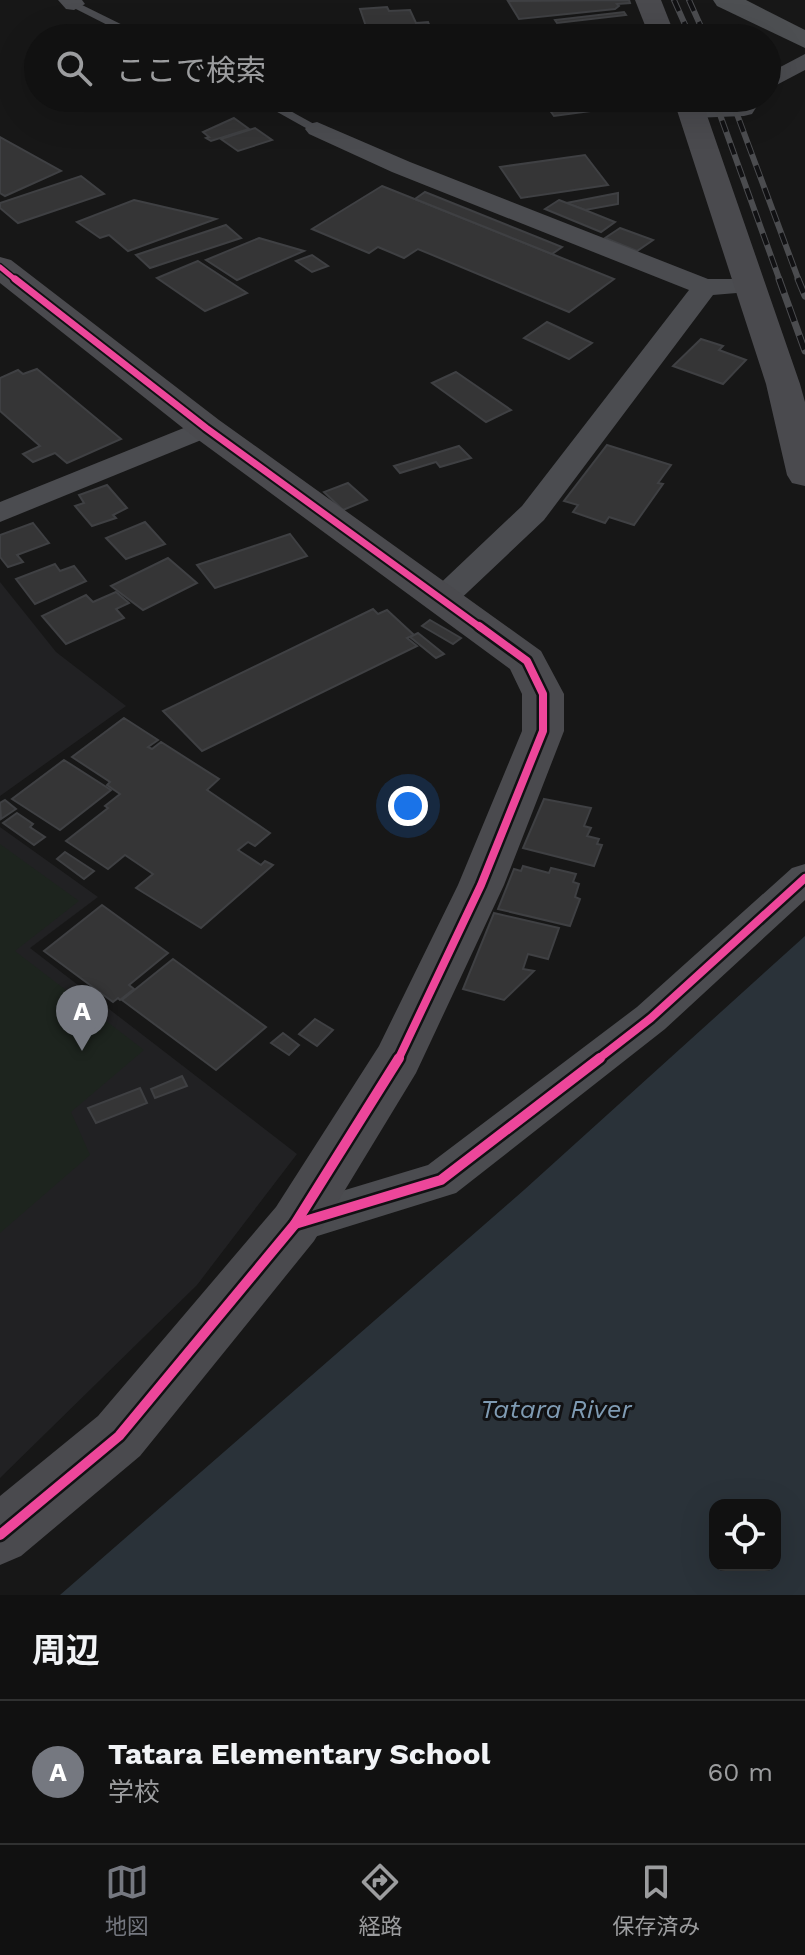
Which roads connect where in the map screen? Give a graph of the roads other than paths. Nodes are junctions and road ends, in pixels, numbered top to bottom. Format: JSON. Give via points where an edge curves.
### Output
{"nodes":[{"id":1,"x":648,"y":0,"type":"edge"},
{"id":2,"x":726,"y":0,"type":"edge"},
{"id":3,"x":71,"y":2,"type":"edge"},
{"id":4,"x":114,"y":24,"type":"edge"},
{"id":5,"x":657,"y":24,"type":"edge"},
{"id":6,"x":773,"y":24,"type":"edge"},
{"id":7,"x":781,"y":28,"type":"edge"},
{"id":8,"x":805,"y":40,"type":"edge"},
{"id":9,"x":805,"y":61,"type":"edge"},
{"id":10,"x":781,"y":75,"type":"edge"},
{"id":11,"x":285,"y":112,"type":"edge"},
{"id":12,"x":693,"y":112,"type":"edge"},
{"id":13,"x":317,"y":129,"type":"joint"},
{"id":14,"x":0,"y":267,"type":"edge"},
{"id":15,"x":751,"y":285,"type":"junction"},
{"id":16,"x":705,"y":287,"type":"junction"},
{"id":17,"x":206,"y":428,"type":"junction"},
{"id":18,"x":805,"y":475,"type":"edge"},
{"id":19,"x":0,"y":513,"type":"edge"},
{"id":20,"x":441,"y":600,"type":"junction"},
{"id":21,"x":805,"y":878,"type":"edge"},
{"id":22,"x":295,"y":1224,"type":"junction"},
{"id":23,"x":0,"y":1535,"type":"edge"}],
"edges":[{"from":1,"to":5,"type":"street"},
{"from":2,"to":6,"type":"main road"},
{"from":3,"to":4,"type":"lane"},
{"from":7,"to":8,"type":"main road"},
{"from":9,"to":10,"type":"street"},
{"from":11,"to":13,"type":"lane"},
{"from":12,"to":15,"type":"street"},
{"from":13,"to":16,"type":"street"},
{"from":14,"to":17,"type":"street"},
{"from":15,"to":16,"type":"street"},
{"from":15,"to":18,"type":"street"},
{"from":16,"to":20,"type":"street","via":[[533,513]]},
{"from":17,"to":19,"type":"street"},
{"from":17,"to":20,"type":"street"},
{"from":20,"to":22,"type":"street","via":[[527,661],[543,694],[543,731],[481,885],[398,1059]]},
{"from":21,"to":22,"type":"street","via":[[651,1018],[441,1180]]},
{"from":22,"to":23,"type":"street","via":[[119,1436]]}]}
